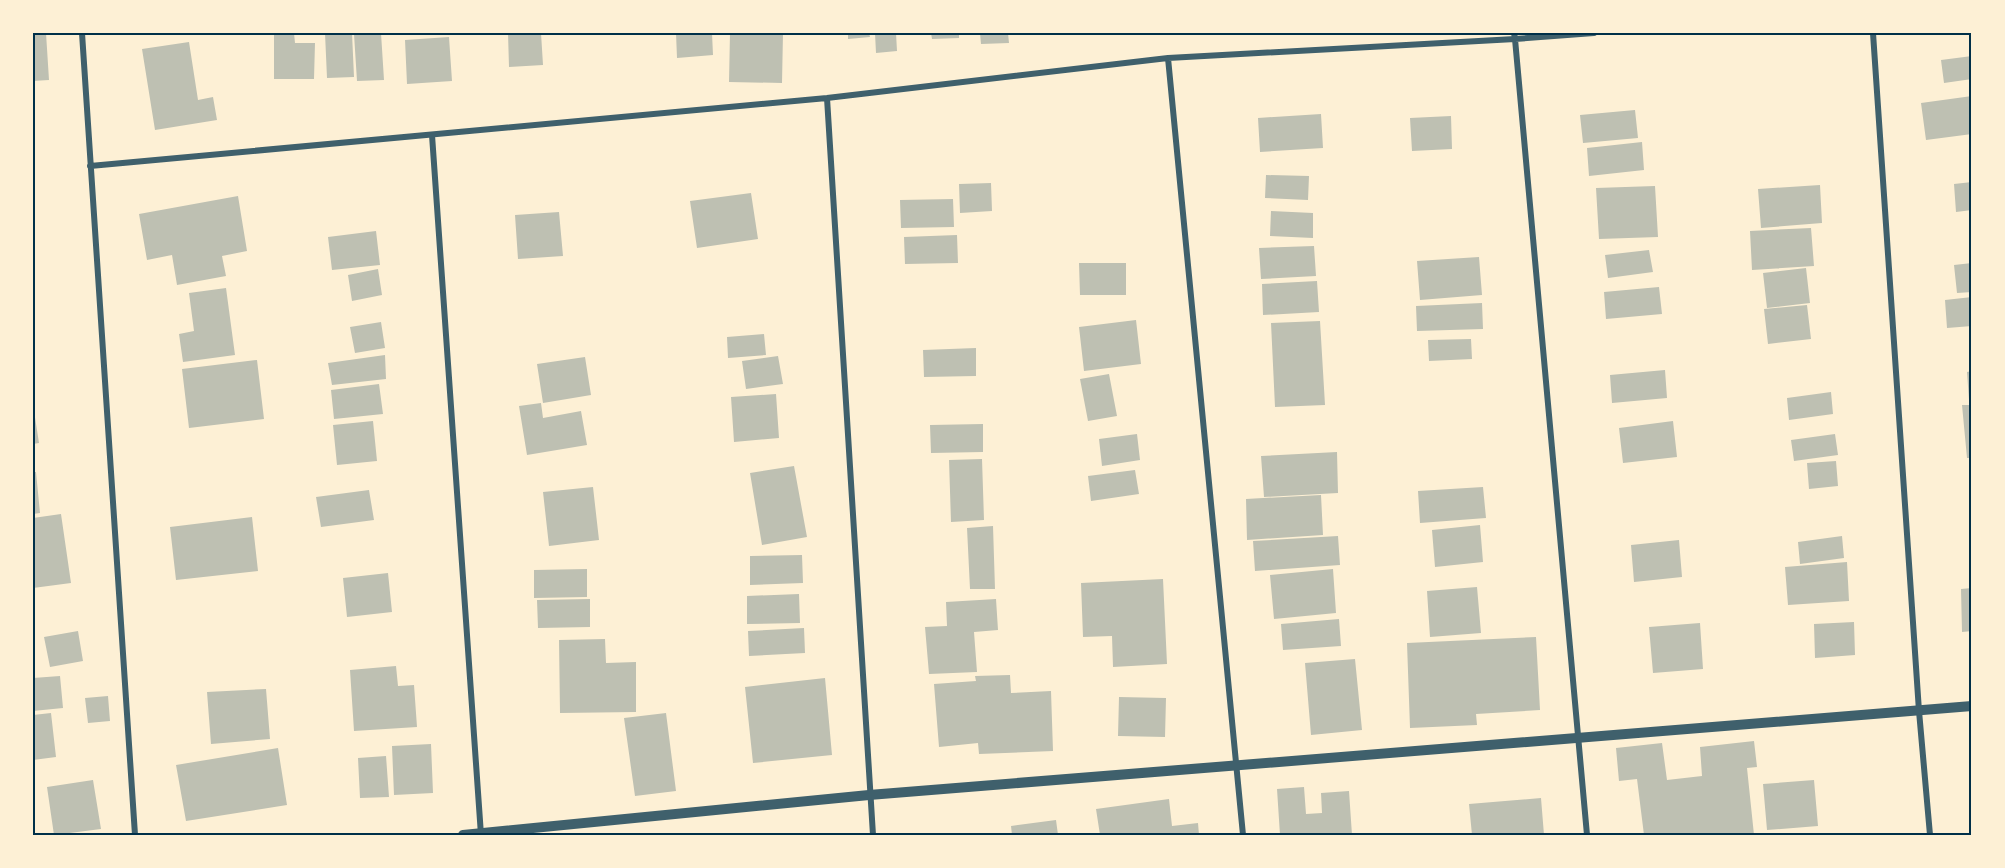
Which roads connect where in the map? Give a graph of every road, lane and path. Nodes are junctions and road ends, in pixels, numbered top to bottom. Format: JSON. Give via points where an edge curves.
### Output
{"nodes":[{"id":1,"x":82,"y":33,"type":"edge"},
{"id":2,"x":1594,"y":33,"type":"edge"},
{"id":3,"x":1873,"y":33,"type":"edge"},
{"id":4,"x":1515,"y":36,"type":"edge"},
{"id":5,"x":1167,"y":58,"type":"junction"},
{"id":6,"x":827,"y":98,"type":"junction"},
{"id":7,"x":432,"y":135,"type":"junction"},
{"id":8,"x":90,"y":166,"type":"junction"},
{"id":9,"x":1972,"y":706,"type":"edge"},
{"id":10,"x":1919,"y":711,"type":"junction"},
{"id":11,"x":1578,"y":738,"type":"junction"},
{"id":12,"x":1237,"y":766,"type":"junction"},
{"id":13,"x":869,"y":795,"type":"junction"},
{"id":14,"x":481,"y":834,"type":"edge"},
{"id":15,"x":135,"y":835,"type":"edge"},
{"id":16,"x":463,"y":835,"type":"edge"},
{"id":17,"x":873,"y":835,"type":"edge"},
{"id":18,"x":1243,"y":835,"type":"edge"},
{"id":19,"x":1587,"y":835,"type":"edge"},
{"id":20,"x":1930,"y":835,"type":"edge"}],
"edges":[{"from":1,"to":8,"type":"street"},
{"from":2,"to":4,"type":"street"},
{"from":3,"to":10,"type":"street"},
{"from":4,"to":5,"type":"street"},
{"from":4,"to":11,"type":"street"},
{"from":5,"to":6,"type":"street"},
{"from":5,"to":12,"type":"street"},
{"from":6,"to":7,"type":"street"},
{"from":6,"to":13,"type":"street"},
{"from":7,"to":8,"type":"street"},
{"from":7,"to":14,"type":"street"},
{"from":8,"to":15,"type":"street"},
{"from":9,"to":10,"type":"street"},
{"from":10,"to":11,"type":"street"},
{"from":10,"to":20,"type":"street"},
{"from":11,"to":12,"type":"street"},
{"from":11,"to":19,"type":"street"},
{"from":12,"to":13,"type":"street"},
{"from":12,"to":18,"type":"street"},
{"from":13,"to":14,"type":"street"},
{"from":13,"to":17,"type":"street"},
{"from":14,"to":16,"type":"street"}]}
